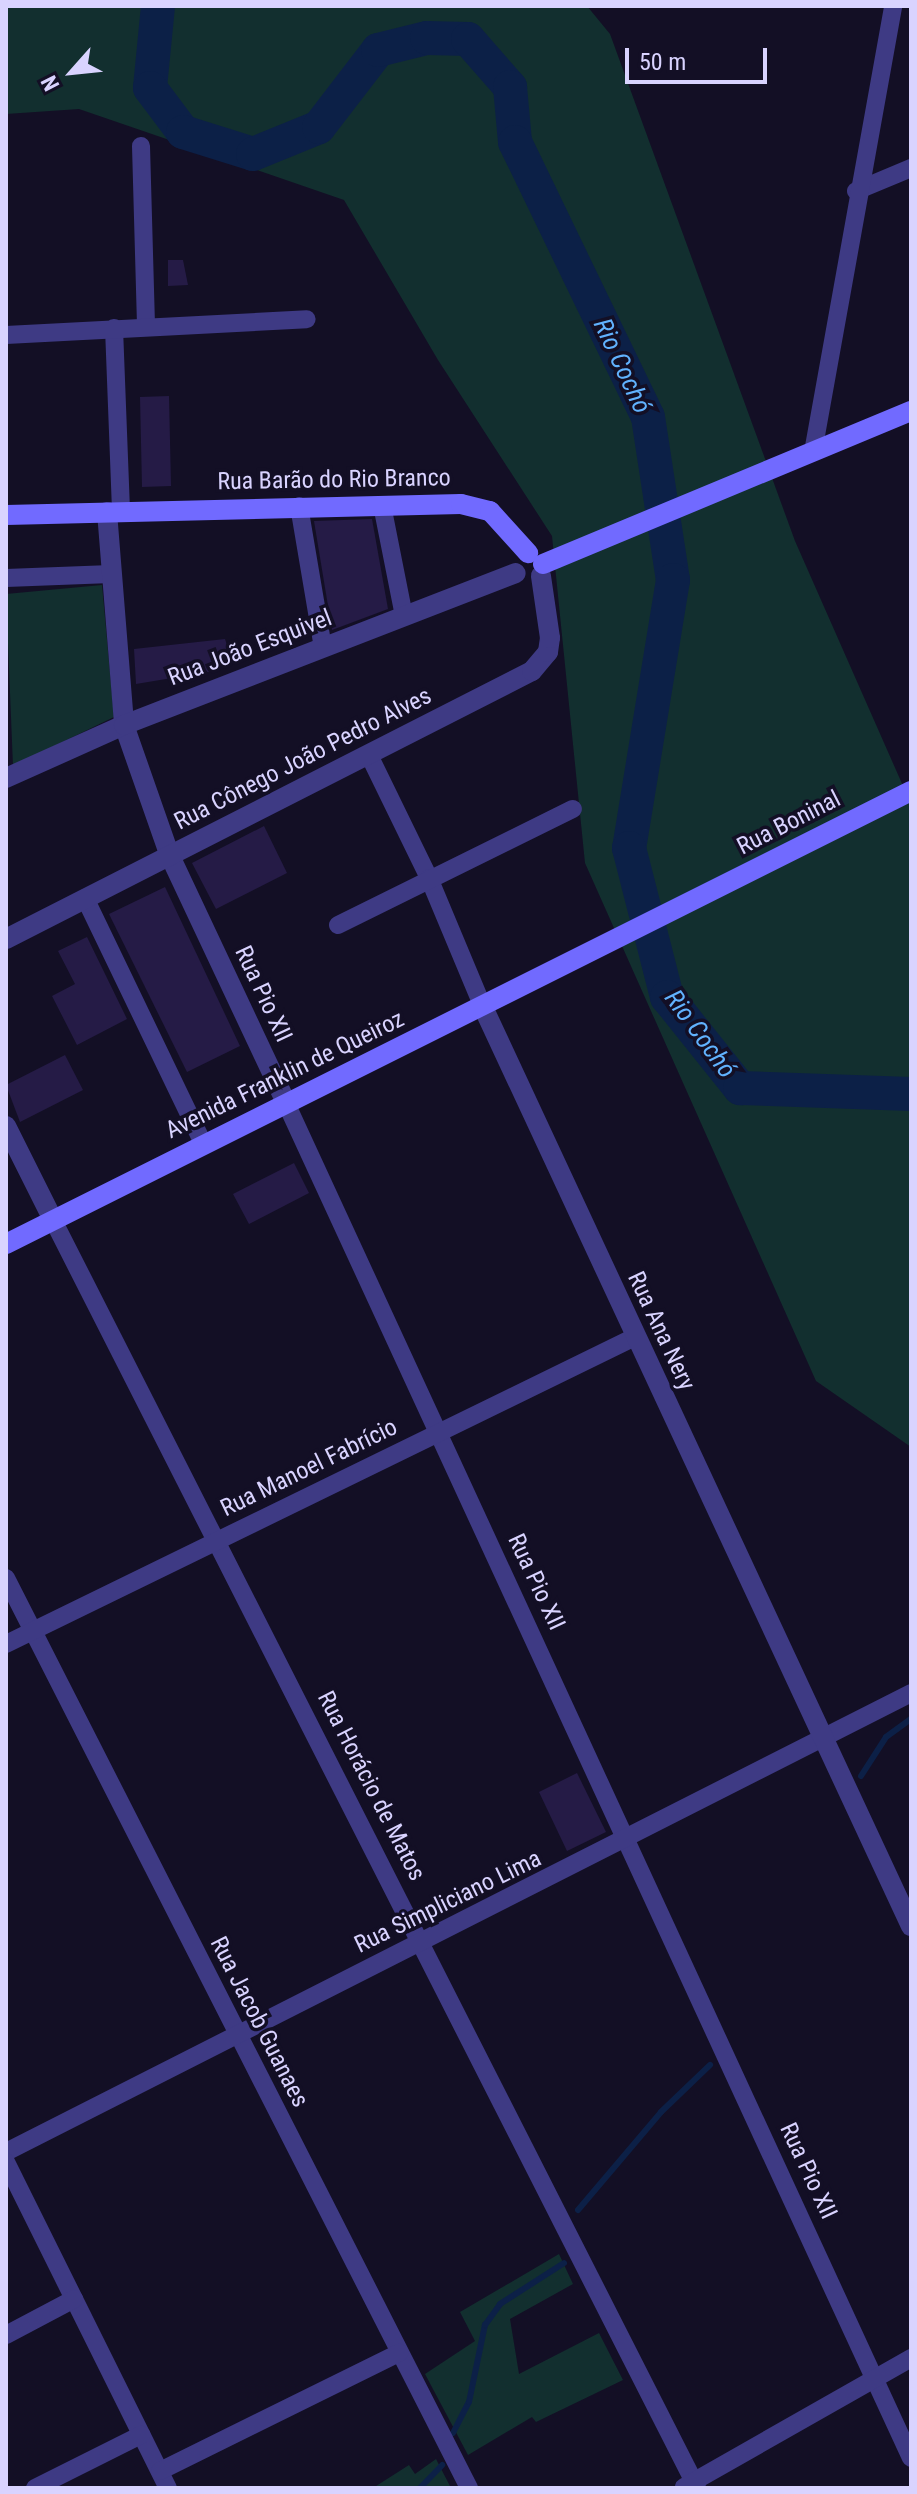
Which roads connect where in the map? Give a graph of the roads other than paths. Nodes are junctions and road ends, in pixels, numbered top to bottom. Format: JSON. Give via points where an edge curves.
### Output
{"nodes":[{"id":1,"x":893,"y":6,"type":"edge"},
{"id":2,"x":141,"y":146,"type":"dead end"},
{"id":3,"x":911,"y":168,"type":"edge"},
{"id":4,"x":856,"y":191,"type":"junction"},
{"id":5,"x":307,"y":319,"type":"dead end"},
{"id":6,"x":146,"y":326,"type":"junction"},
{"id":7,"x":114,"y":328,"type":"junction"},
{"id":8,"x":6,"y":335,"type":"edge"},
{"id":9,"x":911,"y":411,"type":"edge"},
{"id":10,"x":805,"y":456,"type":"junction"},
{"id":11,"x":382,"y":505,"type":"junction"},
{"id":12,"x":299,"y":506,"type":"junction"},
{"id":13,"x":114,"y":511,"type":"junction"},
{"id":14,"x":6,"y":515,"type":"edge"},
{"id":15,"x":537,"y":564,"type":"junction"},
{"id":16,"x":111,"y":574,"type":"junction"},
{"id":17,"x":6,"y":578,"type":"edge"},
{"id":18,"x":404,"y":616,"type":"junction"},
{"id":19,"x":323,"y":648,"type":"junction"},
{"id":20,"x":124,"y":725,"type":"junction"},
{"id":21,"x":369,"y":755,"type":"junction"},
{"id":22,"x":6,"y":778,"type":"edge"},
{"id":23,"x":911,"y":791,"type":"edge"},
{"id":24,"x":573,"y":809,"type":"dead end"},
{"id":25,"x":170,"y":856,"type":"junction"},
{"id":26,"x":429,"y":878,"type":"junction"},
{"id":27,"x":85,"y":898,"type":"junction"},
{"id":28,"x":338,"y":925,"type":"dead end"},
{"id":29,"x":6,"y":939,"type":"edge"},
{"id":30,"x":588,"y":953,"type":"joint"},
{"id":31,"x":483,"y":1007,"type":"junction"},
{"id":32,"x":286,"y":1103,"type":"junction"},
{"id":33,"x":6,"y":1126,"type":"edge"},
{"id":34,"x":203,"y":1143,"type":"junction"},
{"id":35,"x":53,"y":1220,"type":"junction"},
{"id":36,"x":6,"y":1244,"type":"edge"},
{"id":37,"x":635,"y":1337,"type":"junction"},
{"id":38,"x":437,"y":1432,"type":"junction"},
{"id":39,"x":217,"y":1540,"type":"junction"},
{"id":40,"x":6,"y":1578,"type":"edge"},
{"id":41,"x":33,"y":1631,"type":"junction"},
{"id":42,"x":6,"y":1644,"type":"edge"},
{"id":43,"x":911,"y":1693,"type":"edge"},
{"id":44,"x":824,"y":1737,"type":"junction"},
{"id":45,"x":628,"y":1839,"type":"junction"},
{"id":46,"x":911,"y":1926,"type":"edge"},
{"id":47,"x":421,"y":1941,"type":"junction"},
{"id":48,"x":238,"y":2034,"type":"junction"},
{"id":49,"x":6,"y":2152,"type":"edge"},
{"id":50,"x":6,"y":2162,"type":"edge"},
{"id":51,"x":74,"y":2299,"type":"junction"},
{"id":52,"x":6,"y":2335,"type":"edge"},
{"id":53,"x":399,"y":2353,"type":"junction"},
{"id":54,"x":911,"y":2358,"type":"edge"},
{"id":55,"x":875,"y":2379,"type":"junction"},
{"id":56,"x":141,"y":2435,"type":"junction"},
{"id":57,"x":911,"y":2458,"type":"edge"},
{"id":58,"x":160,"y":2471,"type":"junction"},
{"id":59,"x":688,"y":2483,"type":"edge"},
{"id":60,"x":35,"y":2488,"type":"edge"},
{"id":61,"x":168,"y":2488,"type":"edge"},
{"id":62,"x":469,"y":2488,"type":"edge"}],
"edges":[{"from":1,"to":4,"type":"street"},
{"from":2,"to":6,"type":"street"},
{"from":3,"to":4,"type":"street"},
{"from":4,"to":10,"type":"street"},
{"from":5,"to":6,"type":"street"},
{"from":6,"to":7,"type":"street"},
{"from":7,"to":8,"type":"street"},
{"from":7,"to":13,"type":"street"},
{"from":9,"to":10,"type":"main road"},
{"from":10,"to":15,"type":"main road"},
{"from":11,"to":12,"type":"main road","name":"Rua Barão do Rio Branco"},
{"from":11,"to":15,"type":"main road","name":"Rua Barão do Rio Branco","via":[[477,505],[502,522]]},
{"from":11,"to":18,"type":"street"},
{"from":12,"to":13,"type":"main road","name":"Rua Barão do Rio Branco"},
{"from":12,"to":19,"type":"street"},
{"from":13,"to":14,"type":"main road","name":"Rua Barão do Rio Branco"},
{"from":13,"to":16,"type":"street","name":"Rua Pio XII"},
{"from":15,"to":18,"type":"street","name":"Rua João Esquivel","via":[[517,560],[516,573]]},
{"from":15,"to":21,"type":"street","name":"Rua Cônego João Pedro Alves","via":[[550,638],[542,663]]},
{"from":16,"to":17,"type":"street"},
{"from":16,"to":20,"type":"street","name":"Rua Pio XII"},
{"from":18,"to":19,"type":"street","name":"Rua João Esquivel"},
{"from":19,"to":20,"type":"street","name":"Rua João Esquivel"},
{"from":20,"to":22,"type":"street","name":"Rua João Esquivel"},
{"from":20,"to":25,"type":"street","name":"Rua Pio XII"},
{"from":21,"to":25,"type":"street","name":"Rua Cônego João Pedro Alves"},
{"from":21,"to":26,"type":"street","name":"Rua Ana Nery"},
{"from":23,"to":30,"type":"main road","name":"Rua Boninal"},
{"from":24,"to":26,"type":"street"},
{"from":25,"to":27,"type":"street","name":"Rua Cônego João Pedro Alves"},
{"from":25,"to":32,"type":"street","name":"Rua Pio XII"},
{"from":26,"to":28,"type":"street"},
{"from":26,"to":31,"type":"street","name":"Rua Ana Nery"},
{"from":27,"to":29,"type":"street","name":"Rua Cônego João Pedro Alves"},
{"from":27,"to":34,"type":"street"},
{"from":30,"to":31,"type":"main road","name":"Avenida Franklin de Queiroz"},
{"from":31,"to":32,"type":"main road","name":"Avenida Franklin de Queiroz"},
{"from":31,"to":37,"type":"street","name":"Rua Ana Nery"},
{"from":32,"to":34,"type":"main road","name":"Avenida Franklin de Queiroz"},
{"from":32,"to":38,"type":"street","name":"Rua Pio XII"},
{"from":33,"to":35,"type":"street","name":"Rua Horácio de Matos"},
{"from":34,"to":35,"type":"main road","name":"Avenida Franklin de Queiroz"},
{"from":35,"to":36,"type":"main road","name":"Avenida Franklin de Queiroz"},
{"from":35,"to":39,"type":"street","name":"Rua Horácio de Matos"},
{"from":37,"to":38,"type":"street","name":"Rua Manoel Fabrício"},
{"from":37,"to":44,"type":"street","name":"Rua Ana Nery"},
{"from":38,"to":39,"type":"street","name":"Rua Manoel Fabrício"},
{"from":38,"to":45,"type":"street","name":"Rua Pio XII"},
{"from":39,"to":41,"type":"street","name":"Rua Manoel Fabrício"},
{"from":39,"to":47,"type":"street","name":"Rua Horácio de Matos"},
{"from":40,"to":41,"type":"street","name":"Rua Jacob Guanaes"},
{"from":41,"to":42,"type":"street","name":"Rua Manoel Fabrício"},
{"from":41,"to":48,"type":"street","name":"Rua Jacob Guanaes"},
{"from":43,"to":44,"type":"street","name":"Rua Simpliciano Lima"},
{"from":44,"to":45,"type":"street","name":"Rua Simpliciano Lima"},
{"from":44,"to":46,"type":"street","name":"Rua Ana Nery"},
{"from":45,"to":47,"type":"street","name":"Rua Simpliciano Lima"},
{"from":45,"to":55,"type":"street","name":"Rua Pio XII"},
{"from":47,"to":48,"type":"street","name":"Rua Simpliciano Lima"},
{"from":47,"to":59,"type":"street","name":"Rua Horácio de Matos"},
{"from":48,"to":49,"type":"street","name":"Rua Simpliciano Lima"},
{"from":48,"to":53,"type":"street","name":"Rua Jacob Guanaes"},
{"from":50,"to":51,"type":"street"},
{"from":51,"to":52,"type":"street"},
{"from":51,"to":56,"type":"street"},
{"from":53,"to":58,"type":"street"},
{"from":53,"to":62,"type":"street","name":"Rua Jacob Guanaes"},
{"from":54,"to":55,"type":"street"},
{"from":55,"to":57,"type":"street","name":"Rua Pio XII"},
{"from":55,"to":59,"type":"street"},
{"from":56,"to":58,"type":"street"},
{"from":56,"to":60,"type":"street"},
{"from":58,"to":61,"type":"street"}]}
